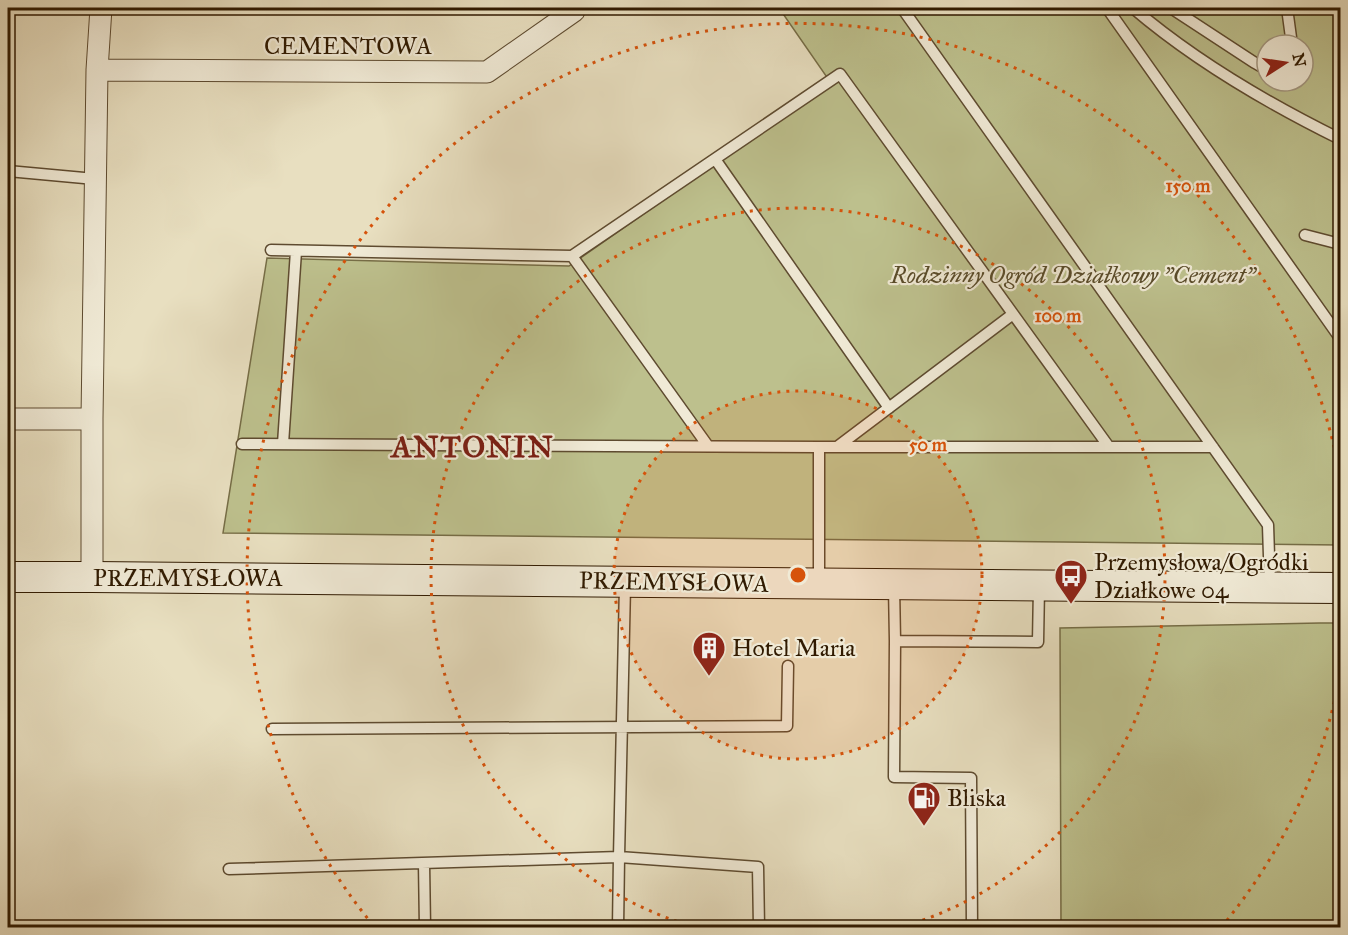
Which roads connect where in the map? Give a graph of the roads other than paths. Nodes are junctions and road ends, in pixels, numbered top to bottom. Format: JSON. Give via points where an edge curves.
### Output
{"nodes":[{"id":1,"x":101,"y":8,"type":"edge"},
{"id":2,"x":572,"y":8,"type":"edge"},
{"id":3,"x":902,"y":8,"type":"edge"},
{"id":4,"x":1107,"y":8,"type":"edge"},
{"id":5,"x":1133,"y":8,"type":"edge"},
{"id":6,"x":1172,"y":8,"type":"edge"},
{"id":7,"x":1287,"y":8,"type":"edge"},
{"id":8,"x":1290,"y":33,"type":"edge"},
{"id":9,"x":1255,"y":63,"type":"edge"},
{"id":10,"x":97,"y":70,"type":"junction"},
{"id":11,"x":1341,"y":139,"type":"edge"},
{"id":12,"x":715,"y":159,"type":"junction"},
{"id":13,"x":8,"y":171,"type":"edge"},
{"id":14,"x":95,"y":179,"type":"junction"},
{"id":15,"x":1305,"y":235,"type":"dead end"},
{"id":16,"x":1341,"y":244,"type":"edge"},
{"id":17,"x":271,"y":250,"type":"dead end"},
{"id":18,"x":296,"y":251,"type":"junction"},
{"id":19,"x":572,"y":255,"type":"junction"},
{"id":20,"x":1013,"y":314,"type":"junction"},
{"id":21,"x":1341,"y":338,"type":"edge"},
{"id":22,"x":889,"y":408,"type":"junction"},
{"id":23,"x":8,"y":419,"type":"edge"},
{"id":24,"x":92,"y":419,"type":"junction"},
{"id":25,"x":242,"y":444,"type":"dead end"},
{"id":26,"x":283,"y":444,"type":"junction"},
{"id":27,"x":708,"y":446,"type":"junction"},
{"id":28,"x":819,"y":447,"type":"junction"},
{"id":29,"x":837,"y":447,"type":"junction"},
{"id":30,"x":1109,"y":447,"type":"junction"},
{"id":31,"x":1213,"y":447,"type":"junction"},
{"id":32,"x":8,"y":577,"type":"edge"},
{"id":33,"x":92,"y":577,"type":"junction"},
{"id":34,"x":626,"y":582,"type":"junction"},
{"id":35,"x":895,"y":583,"type":"junction"},
{"id":36,"x":819,"y":584,"type":"junction"},
{"id":37,"x":1039,"y":585,"type":"junction"},
{"id":38,"x":1270,"y":588,"type":"junction"},
{"id":39,"x":1341,"y":588,"type":"edge"},
{"id":40,"x":895,"y":641,"type":"junction"},
{"id":41,"x":788,"y":666,"type":"dead end"},
{"id":42,"x":622,"y":727,"type":"junction"},
{"id":43,"x":272,"y":729,"type":"dead end"},
{"id":44,"x":619,"y":857,"type":"junction"},
{"id":45,"x":424,"y":863,"type":"junction"},
{"id":46,"x":229,"y":869,"type":"dead end"},
{"id":47,"x":425,"y":927,"type":"edge"},
{"id":48,"x":618,"y":927,"type":"edge"},
{"id":49,"x":759,"y":927,"type":"edge"},
{"id":50,"x":972,"y":927,"type":"edge"}],
"edges":[{"from":1,"to":10,"type":"street"},
{"from":2,"to":10,"type":"street","name":"CEMENTOWA","via":[[574,11],[487,72]]},
{"from":3,"to":31,"type":"lane"},
{"from":4,"to":21,"type":"lane"},
{"from":5,"to":11,"type":"lane","via":[[1218,71]]},
{"from":6,"to":9,"type":"lane"},
{"from":7,"to":8,"type":"lane"},
{"from":10,"to":14,"type":"street"},
{"from":12,"to":19,"type":"lane"},
{"from":12,"to":20,"type":"lane","via":[[840,74]]},
{"from":12,"to":22,"type":"lane"},
{"from":13,"to":14,"type":"lane"},
{"from":14,"to":24,"type":"street"},
{"from":15,"to":16,"type":"lane"},
{"from":17,"to":18,"type":"lane"},
{"from":18,"to":19,"type":"lane"},
{"from":18,"to":26,"type":"lane"},
{"from":19,"to":27,"type":"lane"},
{"from":20,"to":22,"type":"lane"},
{"from":20,"to":30,"type":"lane"},
{"from":22,"to":29,"type":"lane"},
{"from":23,"to":24,"type":"street"},
{"from":24,"to":33,"type":"street"},
{"from":25,"to":26,"type":"lane"},
{"from":26,"to":27,"type":"lane"},
{"from":27,"to":28,"type":"lane"},
{"from":28,"to":29,"type":"lane"},
{"from":28,"to":36,"type":"lane"},
{"from":29,"to":30,"type":"lane"},
{"from":30,"to":31,"type":"lane"},
{"from":31,"to":38,"type":"lane","via":[[1268,525]]},
{"from":32,"to":33,"type":"main road","name":"PRZEMYSŁOWA"},
{"from":33,"to":34,"type":"main road","name":"PRZEMYSŁOWA"},
{"from":34,"to":36,"type":"main road","name":"PRZEMYSŁOWA"},
{"from":34,"to":42,"type":"lane"},
{"from":35,"to":36,"type":"main road","name":"PRZEMYSŁOWA"},
{"from":35,"to":37,"type":"main road","name":"PRZEMYSŁOWA"},
{"from":35,"to":40,"type":"lane"},
{"from":37,"to":38,"type":"main road","name":"PRZEMYSŁOWA"},
{"from":37,"to":40,"type":"lane","via":[[1038,642]]},
{"from":38,"to":39,"type":"main road","name":"PRZEMYSŁOWA"},
{"from":40,"to":50,"type":"lane","via":[[894,777],[971,778]]},
{"from":41,"to":42,"type":"lane","via":[[787,726]]},
{"from":42,"to":43,"type":"lane"},
{"from":42,"to":44,"type":"lane"},
{"from":44,"to":45,"type":"lane"},
{"from":44,"to":48,"type":"lane"},
{"from":44,"to":49,"type":"lane","via":[[758,867]]},
{"from":45,"to":46,"type":"lane"},
{"from":45,"to":47,"type":"lane"}]}
